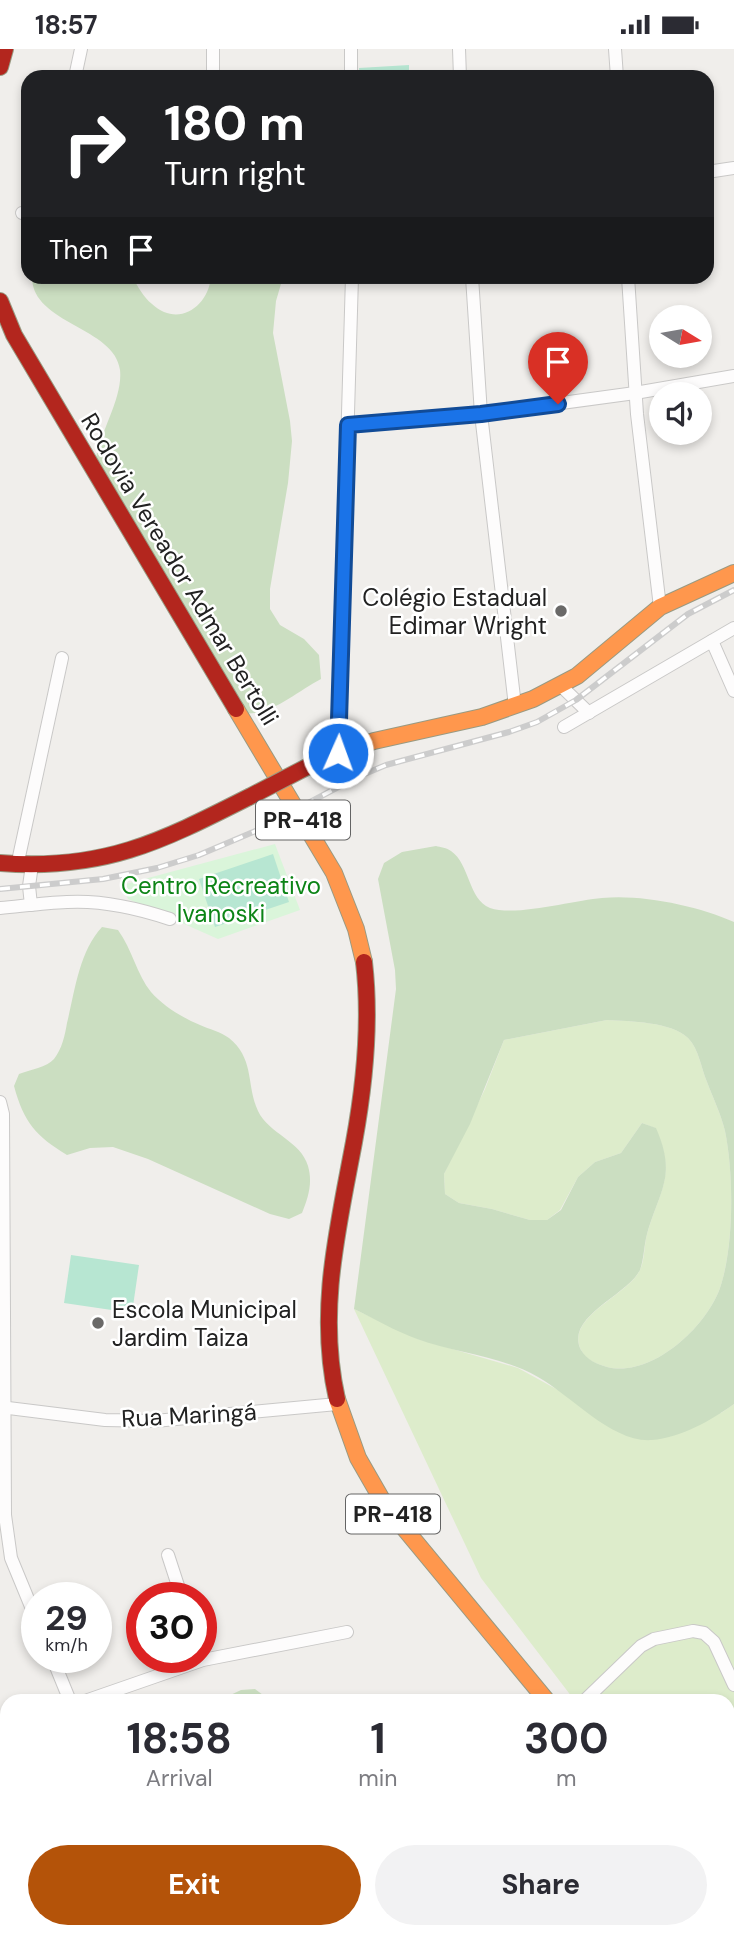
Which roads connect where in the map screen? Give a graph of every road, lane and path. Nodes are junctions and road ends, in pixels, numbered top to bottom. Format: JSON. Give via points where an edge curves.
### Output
{"nodes":[{"id":1,"x":5,"y":49,"type":"edge"},
{"id":2,"x":81,"y":49,"type":"edge"},
{"id":3,"x":213,"y":49,"type":"edge"},
{"id":4,"x":351,"y":49,"type":"edge"},
{"id":5,"x":459,"y":49,"type":"edge"},
{"id":6,"x":615,"y":49,"type":"edge"},
{"id":7,"x":0,"y":67,"type":"edge"},
{"id":8,"x":76,"y":70,"type":"edge"},
{"id":9,"x":214,"y":70,"type":"edge"},
{"id":10,"x":351,"y":70,"type":"edge"},
{"id":11,"x":460,"y":70,"type":"edge"},
{"id":12,"x":616,"y":70,"type":"edge"},
{"id":13,"x":734,"y":168,"type":"edge"},
{"id":14,"x":714,"y":171,"type":"edge"},
{"id":15,"x":352,"y":284,"type":"edge"},
{"id":16,"x":472,"y":284,"type":"edge"},
{"id":17,"x":628,"y":284,"type":"edge"},
{"id":18,"x":0,"y":301,"type":"edge"},
{"id":19,"x":734,"y":376,"type":"edge"},
{"id":20,"x":635,"y":393,"type":"junction"},
{"id":21,"x":481,"y":414,"type":"junction"},
{"id":22,"x":348,"y":425,"type":"junction"},
{"id":23,"x":734,"y":573,"type":"edge"},
{"id":24,"x":660,"y":607,"type":"junction"},
{"id":25,"x":734,"y":628,"type":"edge"},
{"id":26,"x":712,"y":641,"type":"junction"},
{"id":27,"x":62,"y":658,"type":"dead end"},
{"id":28,"x":561,"y":686,"type":"junction"},
{"id":29,"x":734,"y":691,"type":"edge"},
{"id":30,"x":515,"y":706,"type":"junction"},
{"id":31,"x":589,"y":713,"type":"junction"},
{"id":32,"x":564,"y":727,"type":"dead end"},
{"id":33,"x":338,"y":753,"type":"junction"},
{"id":34,"x":16,"y":865,"type":"edge"},
{"id":35,"x":31,"y":905,"type":"junction"},
{"id":36,"x":0,"y":908,"type":"edge"},
{"id":37,"x":170,"y":919,"type":"dead end"},
{"id":38,"x":0,"y":1102,"type":"edge"},
{"id":39,"x":337,"y":1404,"type":"junction"},
{"id":40,"x":2,"y":1407,"type":"edge"},
{"id":41,"x":168,"y":1555,"type":"dead end"},
{"id":42,"x":21,"y":1582,"type":"edge"},
{"id":43,"x":177,"y":1582,"type":"edge"},
{"id":44,"x":347,"y":1632,"type":"dead end"},
{"id":45,"x":217,"y":1654,"type":"edge"},
{"id":46,"x":58,"y":1673,"type":"edge"},
{"id":47,"x":159,"y":1673,"type":"edge"},
{"id":48,"x":734,"y":1685,"type":"edge"},
{"id":49,"x":66,"y":1694,"type":"edge"},
{"id":50,"x":104,"y":1694,"type":"edge"},
{"id":51,"x":541,"y":1694,"type":"edge"},
{"id":52,"x":591,"y":1694,"type":"edge"}],
"edges":[{"from":1,"to":7,"type":"main road"},
{"from":2,"to":8,"type":"street"},
{"from":3,"to":9,"type":"street"},
{"from":4,"to":10,"type":"street"},
{"from":5,"to":11,"type":"street"},
{"from":6,"to":12,"type":"street"},
{"from":13,"to":14,"type":"street"},
{"from":15,"to":22,"type":"street"},
{"from":16,"to":21,"type":"street"},
{"from":17,"to":20,"type":"street"},
{"from":18,"to":39,"type":"main road","name":"Rodovia Vereador Admar Bertolli","number":"PR-418","via":[[14,335],[334,873],[351,913],[364,962],[367,1025],[358,1116],[328,1299],[328,1344]]},
{"from":19,"to":20,"type":"street"},
{"from":20,"to":21,"type":"street"},
{"from":20,"to":24,"type":"street"},
{"from":21,"to":22,"type":"street"},
{"from":21,"to":30,"type":"street"},
{"from":22,"to":33,"type":"street"},
{"from":23,"to":24,"type":"main road"},
{"from":24,"to":28,"type":"main road"},
{"from":25,"to":26,"type":"street"},
{"from":26,"to":29,"type":"street"},
{"from":26,"to":31,"type":"street"},
{"from":27,"to":34,"type":"street"},
{"from":28,"to":30,"type":"main road"},
{"from":28,"to":31,"type":"street"},
{"from":30,"to":33,"type":"main road"},
{"from":31,"to":32,"type":"street"},
{"from":33,"to":34,"type":"main road","bridge":true,"via":[[151,845],[66,866]]},
{"from":34,"to":35,"type":"street","via":[[29,886]]},
{"from":35,"to":36,"type":"street"},
{"from":35,"to":37,"type":"street","via":[[69,901],[112,904]]},
{"from":38,"to":40,"type":"street","via":[[6,1346]]},
{"from":39,"to":40,"type":"street","name":"Rua Maringá","via":[[155,1421],[105,1420]]},
{"from":39,"to":51,"type":"main road","name":"Rodovia Vereador Admar Bertolli","number":"PR-418","via":[[374,1489]]},
{"from":40,"to":42,"type":"street","via":[[5,1515],[11,1558]]},
{"from":41,"to":43,"type":"street"},
{"from":44,"to":45,"type":"street"},
{"from":46,"to":49,"type":"street"},
{"from":47,"to":50,"type":"street"},
{"from":48,"to":52,"type":"street","via":[[714,1643],[704,1633],[693,1631],[641,1646]]}]}
